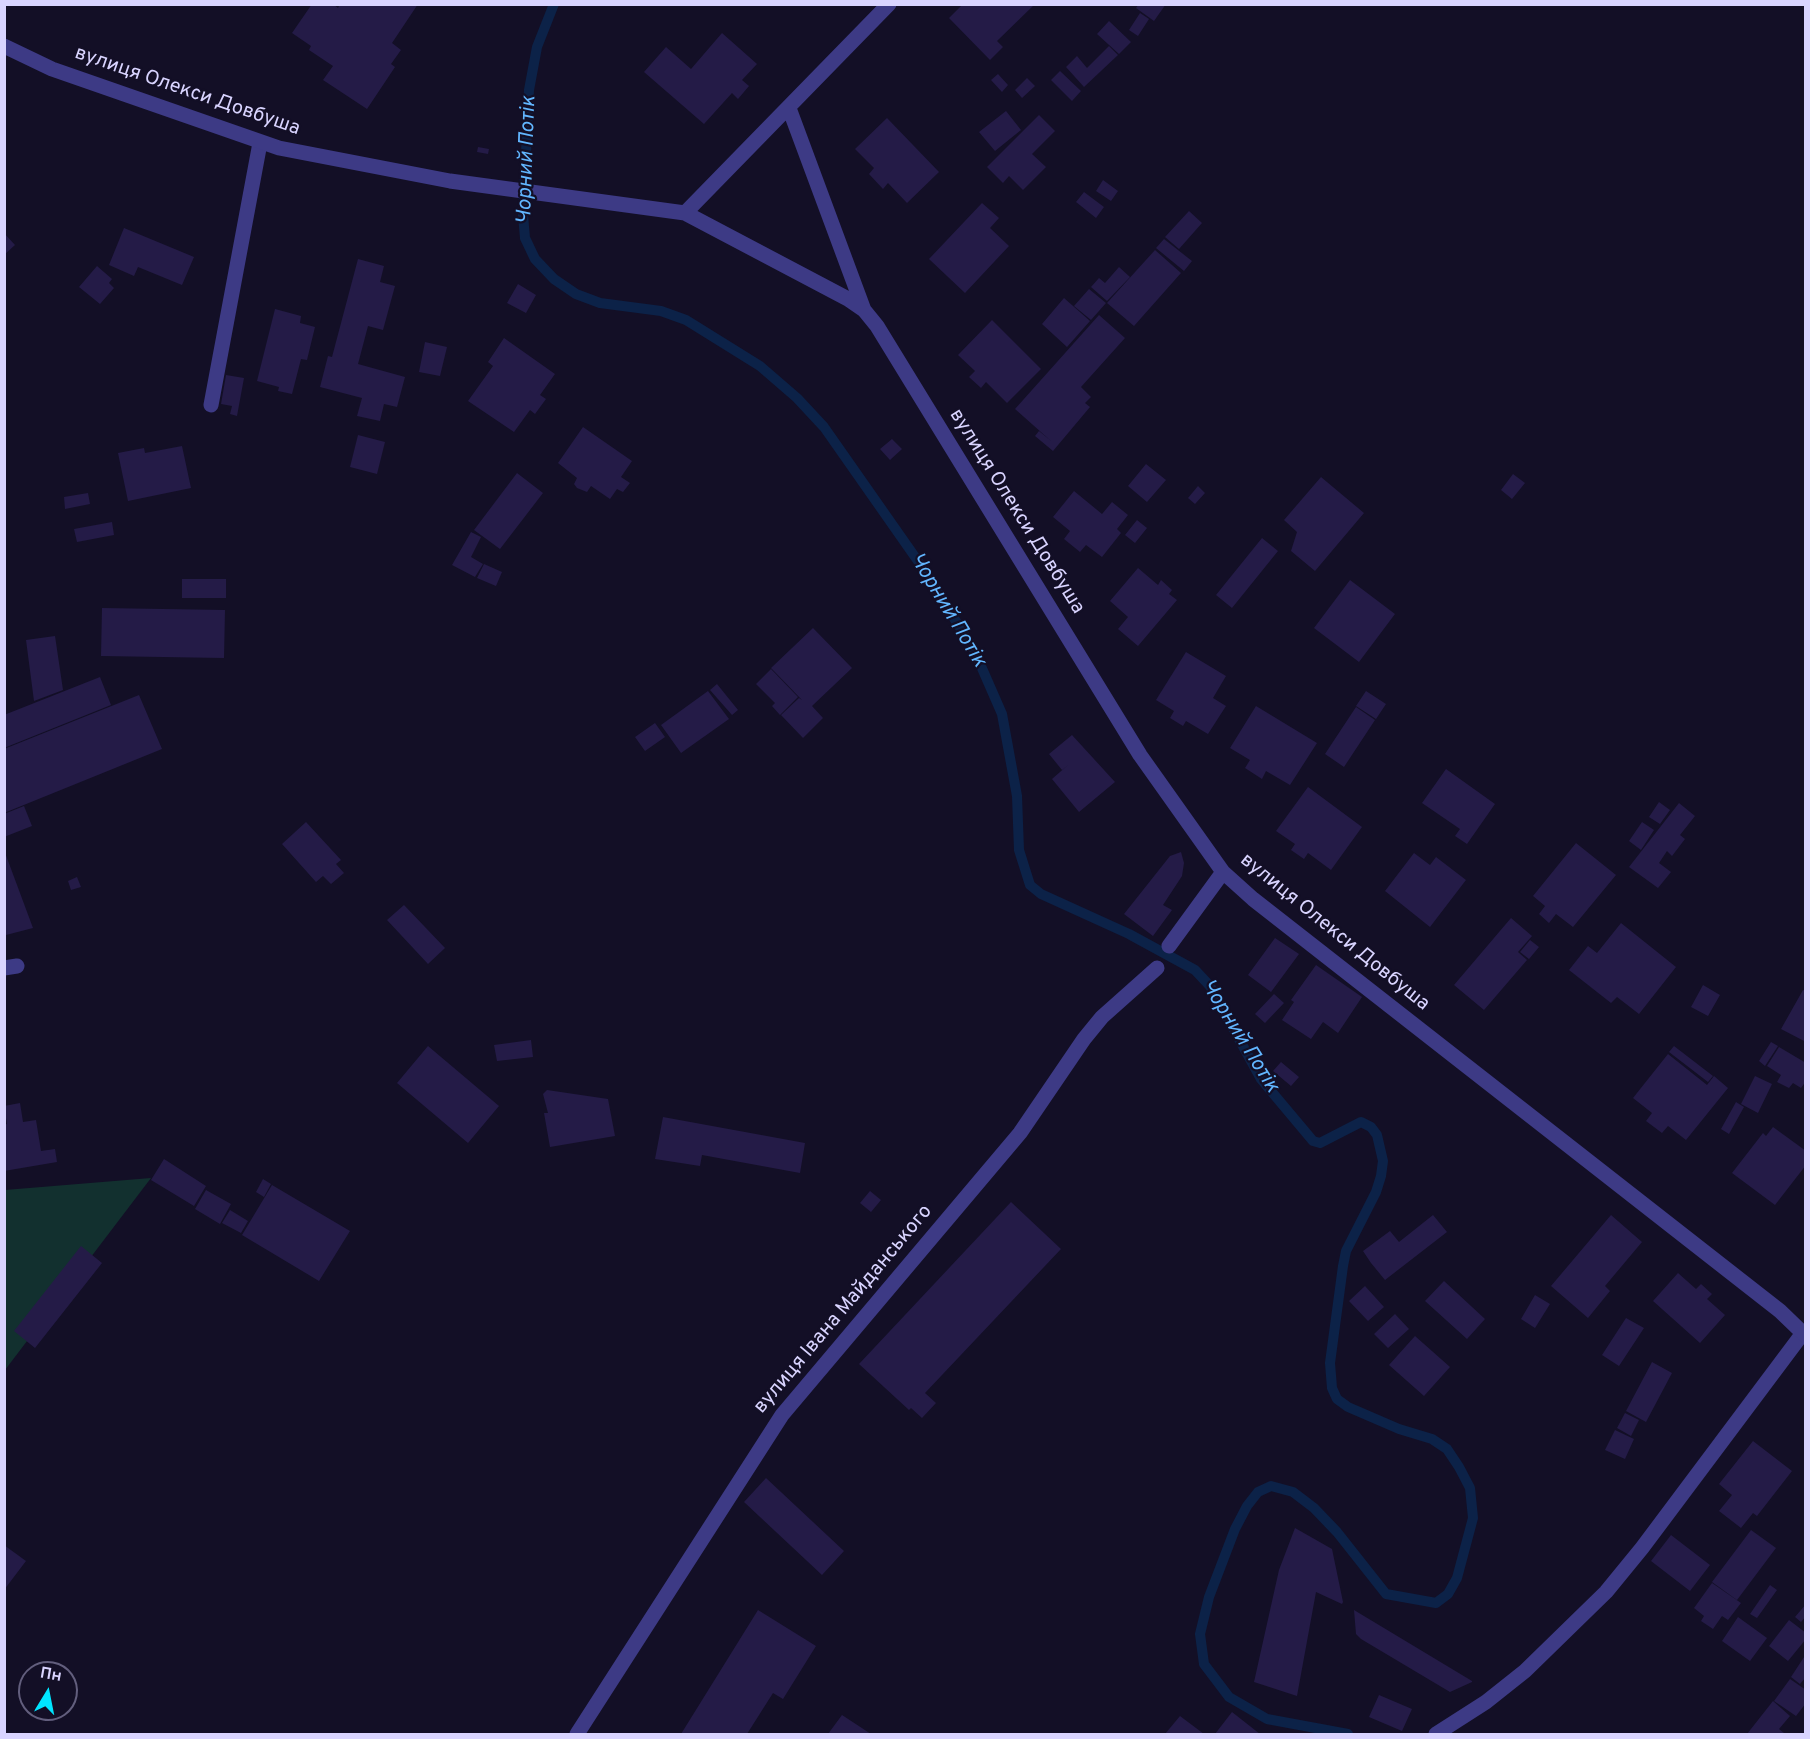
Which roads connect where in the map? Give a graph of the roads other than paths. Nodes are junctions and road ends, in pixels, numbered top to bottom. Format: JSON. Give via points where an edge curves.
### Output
{"nodes":[{"id":1,"x":889,"y":4,"type":"edge"},
{"id":2,"x":4,"y":46,"type":"edge"},
{"id":3,"x":789,"y":108,"type":"junction"},
{"id":4,"x":260,"y":143,"type":"junction"},
{"id":5,"x":684,"y":213,"type":"junction"},
{"id":6,"x":864,"y":310,"type":"junction"},
{"id":7,"x":211,"y":405,"type":"dead end"},
{"id":8,"x":1223,"y":872,"type":"junction"},
{"id":9,"x":1169,"y":945,"type":"dead end"},
{"id":10,"x":1157,"y":968,"type":"dead end"},
{"id":11,"x":1805,"y":1333,"type":"edge"},
{"id":12,"x":577,"y":1734,"type":"edge"},
{"id":13,"x":1436,"y":1734,"type":"edge"}],
"edges":[{"from":1,"to":3,"type":"street"},
{"from":2,"to":4,"type":"street","name":"вулиця Олекси Довбуша","via":[[52,69]]},
{"from":3,"to":5,"type":"street"},
{"from":3,"to":6,"type":"street"},
{"from":4,"to":5,"type":"street","name":"вулиця Олекси Довбуша","via":[[373,168]]},
{"from":4,"to":7,"type":"street"},
{"from":5,"to":6,"type":"street","name":"вулиця Олекси Довбуша"},
{"from":6,"to":8,"type":"street","name":"вулиця Олекси Довбуша","via":[[888,343],[1140,755]]},
{"from":8,"to":9,"type":"street"},
{"from":8,"to":11,"type":"street","name":"вулиця Олекси Довбуша"},
{"from":10,"to":12,"type":"street","name":"вулиця Івана Майданського","via":[[1102,1017],[1020,1132],[782,1414]]},
{"from":11,"to":13,"type":"street","via":[[1606,1592],[1525,1671]]}]}
